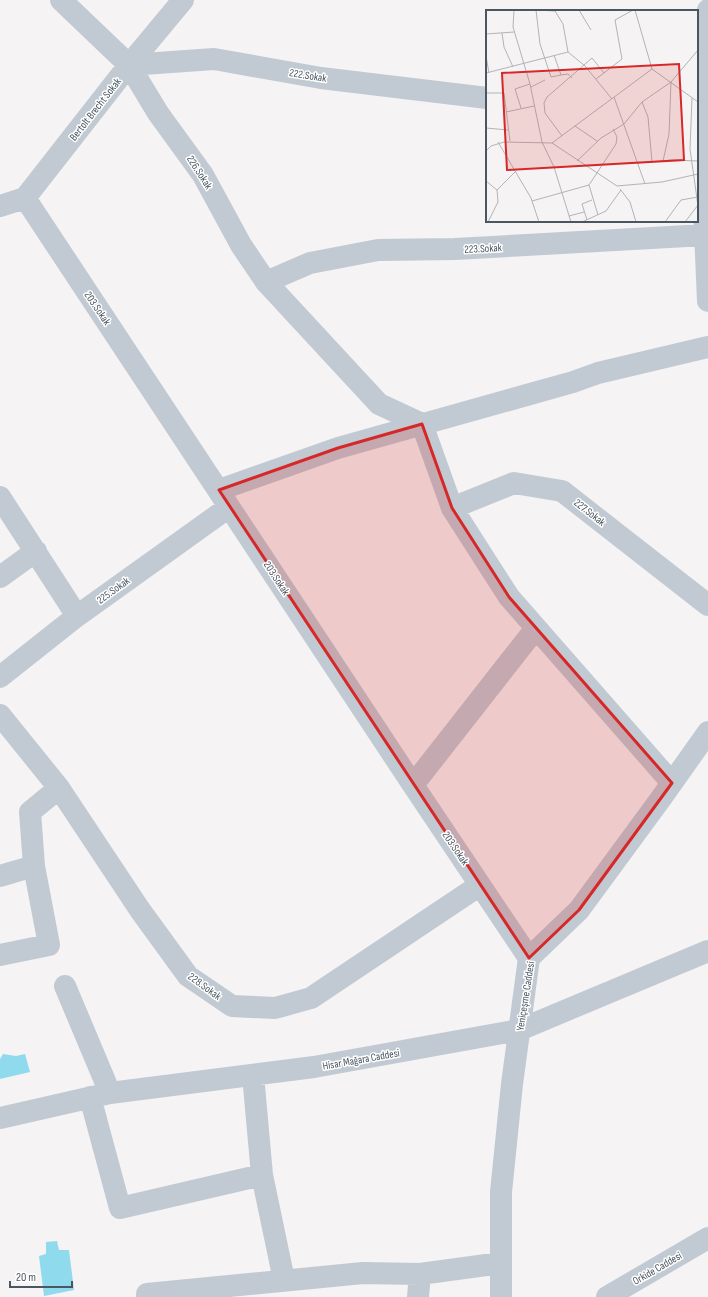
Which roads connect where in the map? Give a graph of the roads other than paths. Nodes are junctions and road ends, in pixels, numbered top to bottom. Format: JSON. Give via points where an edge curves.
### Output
{"nodes":[{"id":1,"x":61,"y":0,"type":"edge"},
{"id":2,"x":182,"y":0,"type":"edge"},
{"id":3,"x":708,"y":10,"type":"edge"},
{"id":4,"x":129,"y":65,"type":"junction"},
{"id":5,"x":486,"y":98,"type":"edge"},
{"id":6,"x":701,"y":152,"type":"edge"},
{"id":7,"x":25,"y":198,"type":"junction"},
{"id":8,"x":0,"y":206,"type":"edge"},
{"id":9,"x":705,"y":235,"type":"junction"},
{"id":10,"x":266,"y":282,"type":"junction"},
{"id":11,"x":708,"y":301,"type":"edge"},
{"id":12,"x":708,"y":347,"type":"edge"},
{"id":13,"x":422,"y":424,"type":"junction"},
{"id":14,"x":0,"y":497,"type":"edge"},
{"id":15,"x":224,"y":498,"type":"junction"},
{"id":16,"x":452,"y":508,"type":"junction"},
{"id":17,"x":36,"y":552,"type":"junction"},
{"id":18,"x":0,"y":577,"type":"edge"},
{"id":19,"x":708,"y":605,"type":"edge"},
{"id":20,"x":77,"y":616,"type":"junction"},
{"id":21,"x":536,"y":628,"type":"junction"},
{"id":22,"x":0,"y":677,"type":"edge"},
{"id":23,"x":0,"y":715,"type":"edge"},
{"id":24,"x":708,"y":732,"type":"edge"},
{"id":25,"x":672,"y":783,"type":"junction"},
{"id":26,"x":413,"y":785,"type":"junction"},
{"id":27,"x":59,"y":788,"type":"junction"},
{"id":28,"x":34,"y":866,"type":"junction"},
{"id":29,"x":0,"y":876,"type":"edge"},
{"id":30,"x":480,"y":885,"type":"junction"},
{"id":31,"x":708,"y":951,"type":"edge"},
{"id":32,"x":0,"y":955,"type":"edge"},
{"id":33,"x":529,"y":958,"type":"junction"},
{"id":34,"x":65,"y":986,"type":"dead end"},
{"id":35,"x":519,"y":1030,"type":"junction"},
{"id":36,"x":253,"y":1075,"type":"junction"},
{"id":37,"x":100,"y":1095,"type":"junction"},
{"id":38,"x":0,"y":1118,"type":"edge"},
{"id":39,"x":262,"y":1175,"type":"junction"},
{"id":40,"x":708,"y":1238,"type":"edge"},
{"id":41,"x":501,"y":1263,"type":"junction"},
{"id":42,"x":420,"y":1274,"type":"junction"},
{"id":43,"x":284,"y":1280,"type":"junction"},
{"id":44,"x":147,"y":1297,"type":"edge"},
{"id":45,"x":418,"y":1297,"type":"edge"},
{"id":46,"x":501,"y":1297,"type":"edge"},
{"id":47,"x":607,"y":1297,"type":"edge"}],
"edges":[{"from":1,"to":4,"type":"street"},
{"from":2,"to":4,"type":"street","name":"Bertolt Brecht Sokak"},
{"from":3,"to":6,"type":"street","via":[[699,88]]},
{"from":4,"to":5,"type":"street","name":"222.Sokak","via":[[214,59],[321,78]]},
{"from":4,"to":7,"type":"street","name":"Bertolt Brecht Sokak"},
{"from":4,"to":10,"type":"street","name":"226.Sokak","via":[[158,113],[203,175],[241,245]]},
{"from":6,"to":9,"type":"street"},
{"from":7,"to":8,"type":"street"},
{"from":7,"to":15,"type":"street","name":"203.Sokak"},
{"from":9,"to":10,"type":"street","name":"223.Sokak","via":[[455,249],[378,250],[310,263]]},
{"from":9,"to":11,"type":"street"},
{"from":10,"to":13,"type":"street","name":"226.Sokak","via":[[379,404]]},
{"from":12,"to":13,"type":"street","name":"225.Sokak","via":[[598,373]]},
{"from":13,"to":15,"type":"street","name":"225.Sokak","via":[[338,448]]},
{"from":13,"to":16,"type":"street"},
{"from":14,"to":17,"type":"street"},
{"from":15,"to":20,"type":"street","name":"225.Sokak"},
{"from":15,"to":26,"type":"street","name":"203.Sokak"},
{"from":16,"to":19,"type":"street","name":"227.Sokak","via":[[514,483],[562,491]]},
{"from":16,"to":21,"type":"street","via":[[509,597]]},
{"from":17,"to":18,"type":"street"},
{"from":17,"to":20,"type":"street"},
{"from":20,"to":22,"type":"street","name":"225.Sokak"},
{"from":21,"to":25,"type":"street"},
{"from":21,"to":26,"type":"street"},
{"from":23,"to":27,"type":"street","name":"228.Sokak"},
{"from":24,"to":25,"type":"street","name":"Yeniçeşme Caddesi"},
{"from":25,"to":33,"type":"street","name":"Yeniçeşme Caddesi","via":[[580,910]]},
{"from":26,"to":30,"type":"street","name":"203.Sokak"},
{"from":27,"to":28,"type":"street","via":[[30,812]]},
{"from":27,"to":30,"type":"street","name":"228.Sokak","via":[[140,910],[188,976],[232,1006],[275,1008],[311,998]]},
{"from":28,"to":29,"type":"street"},
{"from":28,"to":32,"type":"street","via":[[50,945]]},
{"from":30,"to":33,"type":"street","name":"203.Sokak"},
{"from":31,"to":35,"type":"street","name":"Hisar Mağara Caddesi"},
{"from":33,"to":35,"type":"street","name":"Yeniçeşme Caddesi"},
{"from":34,"to":37,"type":"street"},
{"from":35,"to":36,"type":"street","name":"Hisar Mağara Caddesi","via":[[314,1067]]},
{"from":35,"to":41,"type":"street","name":"Yeniçeşme Caddesi","via":[[501,1192]]},
{"from":36,"to":37,"type":"street","name":"Hisar Mağara Caddesi"},
{"from":36,"to":39,"type":"street"},
{"from":37,"to":38,"type":"street","name":"Hisar Mağara Caddesi"},
{"from":37,"to":39,"type":"street","via":[[120,1208]]},
{"from":39,"to":43,"type":"street"},
{"from":40,"to":47,"type":"street","name":"Orkide Caddesi"},
{"from":41,"to":42,"type":"street"},
{"from":41,"to":46,"type":"street","name":"Yeniçeşme Caddesi"},
{"from":42,"to":43,"type":"street","via":[[363,1272]]},
{"from":42,"to":45,"type":"street"},
{"from":43,"to":44,"type":"street","via":[[147,1294]]}]}
